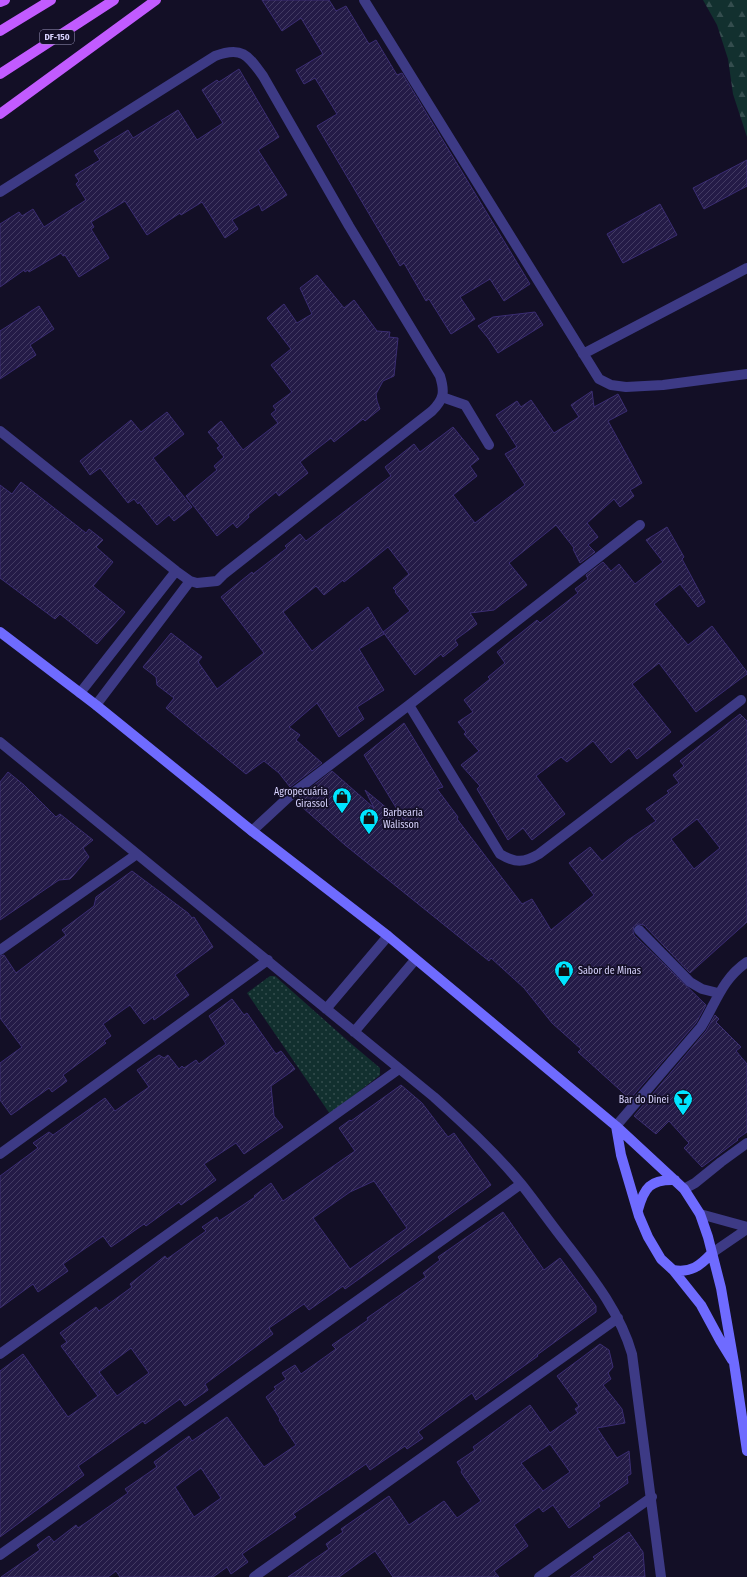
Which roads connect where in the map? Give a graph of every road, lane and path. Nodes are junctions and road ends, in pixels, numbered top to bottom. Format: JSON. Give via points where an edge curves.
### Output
{"nodes":[{"id":1,"x":5,"y":0,"type":"edge"},
{"id":2,"x":51,"y":0,"type":"edge"},
{"id":3,"x":114,"y":0,"type":"edge"},
{"id":4,"x":156,"y":0,"type":"edge"},
{"id":5,"x":364,"y":0,"type":"edge"},
{"id":6,"x":0,"y":2,"type":"edge"},
{"id":7,"x":0,"y":31,"type":"edge"},
{"id":8,"x":0,"y":74,"type":"edge"},
{"id":9,"x":0,"y":114,"type":"edge"},
{"id":10,"x":0,"y":192,"type":"edge"},
{"id":11,"x":747,"y":268,"type":"edge"},
{"id":12,"x":583,"y":354,"type":"junction"},
{"id":13,"x":747,"y":374,"type":"edge"},
{"id":14,"x":442,"y":397,"type":"junction"},
{"id":15,"x":0,"y":431,"type":"edge"},
{"id":16,"x":489,"y":445,"type":"dead end"},
{"id":17,"x":640,"y":525,"type":"dead end"},
{"id":18,"x":176,"y":571,"type":"junction"},
{"id":19,"x":190,"y":581,"type":"junction"},
{"id":20,"x":0,"y":632,"type":"edge"},
{"id":21,"x":80,"y":693,"type":"junction"},
{"id":22,"x":741,"y":700,"type":"dead end"},
{"id":23,"x":96,"y":705,"type":"junction"},
{"id":24,"x":409,"y":706,"type":"junction"},
{"id":25,"x":1,"y":744,"type":"edge"},
{"id":26,"x":252,"y":831,"type":"junction"},
{"id":27,"x":137,"y":854,"type":"junction"},
{"id":28,"x":639,"y":930,"type":"dead end"},
{"id":29,"x":388,"y":936,"type":"junction"},
{"id":30,"x":0,"y":950,"type":"edge"},
{"id":31,"x":268,"y":960,"type":"junction"},
{"id":32,"x":415,"y":960,"type":"junction"},
{"id":33,"x":747,"y":962,"type":"edge"},
{"id":34,"x":718,"y":993,"type":"junction"},
{"id":35,"x":326,"y":1009,"type":"junction"},
{"id":36,"x":354,"y":1032,"type":"junction"},
{"id":37,"x":400,"y":1069,"type":"junction"},
{"id":38,"x":616,"y":1126,"type":"junction"},
{"id":39,"x":747,"y":1143,"type":"edge"},
{"id":40,"x":0,"y":1154,"type":"edge"},
{"id":41,"x":674,"y":1180,"type":"junction"},
{"id":42,"x":521,"y":1184,"type":"junction"},
{"id":43,"x":684,"y":1189,"type":"junction"},
{"id":44,"x":638,"y":1210,"type":"junction"},
{"id":45,"x":700,"y":1214,"type":"junction"},
{"id":46,"x":747,"y":1228,"type":"edge"},
{"id":47,"x":712,"y":1253,"type":"junction"},
{"id":48,"x":673,"y":1270,"type":"junction"},
{"id":49,"x":618,"y":1318,"type":"junction"},
{"id":50,"x":0,"y":1354,"type":"edge"},
{"id":51,"x":734,"y":1363,"type":"junction"},
{"id":52,"x":747,"y":1451,"type":"edge"},
{"id":53,"x":652,"y":1496,"type":"junction"},
{"id":54,"x":0,"y":1555,"type":"edge"},
{"id":55,"x":254,"y":1577,"type":"edge"},
{"id":56,"x":539,"y":1577,"type":"edge"},
{"id":57,"x":661,"y":1577,"type":"edge"}],
"edges":[{"from":1,"to":6,"type":"main road"},
{"from":2,"to":7,"type":"main road"},
{"from":3,"to":8,"type":"main road","number":"DF-150"},
{"from":4,"to":9,"type":"main road"},
{"from":5,"to":12,"type":"street"},
{"from":10,"to":14,"type":"street","via":[[215,56],[227,51],[246,54],[263,76],[349,226],[440,376],[444,387]]},
{"from":11,"to":12,"type":"street"},
{"from":12,"to":13,"type":"street","via":[[599,379],[610,385],[626,387]]},
{"from":14,"to":16,"type":"street","via":[[465,405]]},
{"from":14,"to":19,"type":"street","via":[[432,410],[217,582]]},
{"from":15,"to":18,"type":"street"},
{"from":17,"to":24,"type":"street"},
{"from":18,"to":19,"type":"street"},
{"from":18,"to":21,"type":"street"},
{"from":19,"to":23,"type":"street"},
{"from":20,"to":21,"type":"main road"},
{"from":21,"to":23,"type":"main road"},
{"from":22,"to":24,"type":"street","via":[[539,854],[520,861],[510,860],[500,854]]},
{"from":23,"to":26,"type":"main road"},
{"from":24,"to":26,"type":"street","via":[[293,793]]},
{"from":25,"to":27,"type":"street"},
{"from":26,"to":29,"type":"main road"},
{"from":27,"to":30,"type":"street"},
{"from":27,"to":31,"type":"street"},
{"from":28,"to":34,"type":"street","via":[[690,982],[702,989]]},
{"from":29,"to":32,"type":"main road"},
{"from":29,"to":35,"type":"street"},
{"from":31,"to":35,"type":"street"},
{"from":31,"to":40,"type":"street"},
{"from":32,"to":36,"type":"street"},
{"from":32,"to":38,"type":"main road"},
{"from":33,"to":34,"type":"street","via":[[727,979]]},
{"from":34,"to":38,"type":"street","via":[[712,1010],[701,1027]]},
{"from":35,"to":36,"type":"street"},
{"from":36,"to":37,"type":"street"},
{"from":37,"to":42,"type":"street","via":[[472,1131]]},
{"from":37,"to":50,"type":"street"},
{"from":38,"to":41,"type":"main road"},
{"from":38,"to":44,"type":"main road","via":[[621,1155]]},
{"from":39,"to":43,"type":"street"},
{"from":41,"to":43,"type":"main road"},
{"from":41,"to":44,"type":"main road","via":[[663,1180],[649,1186],[642,1196]]},
{"from":42,"to":49,"type":"street","via":[[583,1264]]},
{"from":42,"to":54,"type":"street"},
{"from":43,"to":45,"type":"main road"},
{"from":44,"to":48,"type":"main road","via":[[648,1237],[661,1259]]},
{"from":45,"to":46,"type":"street"},
{"from":45,"to":47,"type":"main road"},
{"from":46,"to":47,"type":"street"},
{"from":47,"to":48,"type":"main road","via":[[696,1267],[682,1271]]},
{"from":47,"to":51,"type":"main road"},
{"from":48,"to":51,"type":"main road","via":[[701,1305]]},
{"from":49,"to":53,"type":"street","via":[[632,1354]]},
{"from":49,"to":55,"type":"street"},
{"from":51,"to":52,"type":"main road"},
{"from":53,"to":56,"type":"street"},
{"from":53,"to":57,"type":"street"}]}
